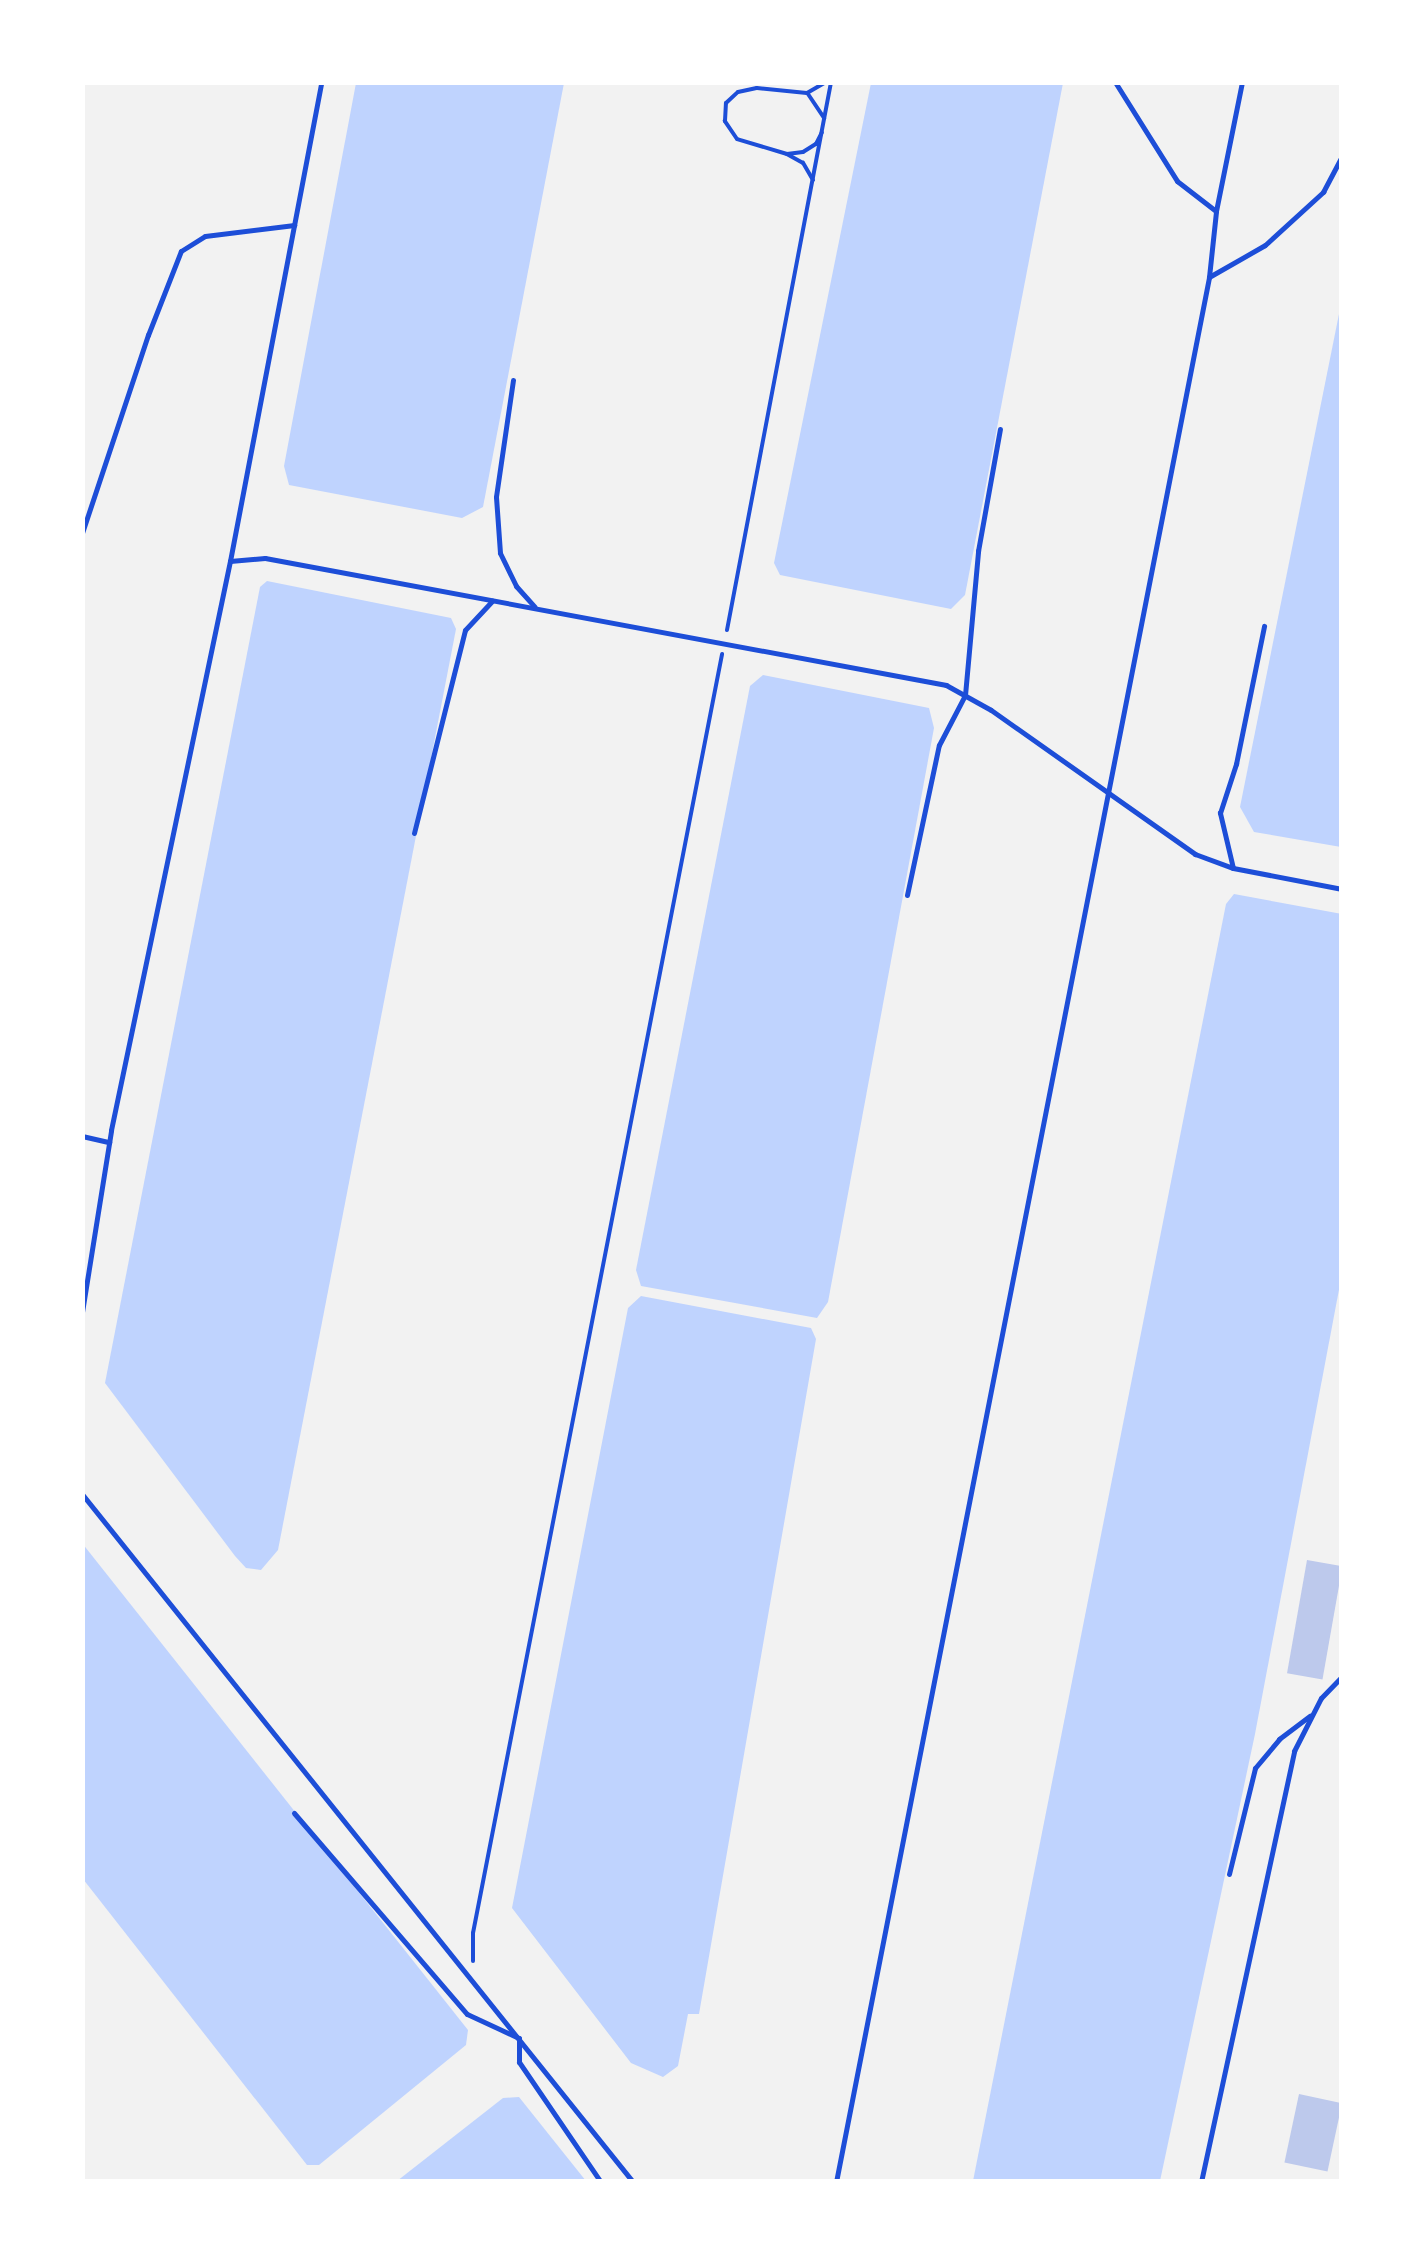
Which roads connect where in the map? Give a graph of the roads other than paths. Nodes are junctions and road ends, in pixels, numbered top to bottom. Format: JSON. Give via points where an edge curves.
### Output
{"nodes":[{"id":1,"x":320,"y":82,"type":"edge"},
{"id":2,"x":1115,"y":82,"type":"edge"},
{"id":3,"x":1242,"y":82,"type":"edge"},
{"id":4,"x":1342,"y":156,"type":"edge"},
{"id":5,"x":1216,"y":211,"type":"junction"},
{"id":6,"x":294,"y":225,"type":"junction"},
{"id":7,"x":1209,"y":277,"type":"junction"},
{"id":8,"x":513,"y":380,"type":"dead end"},
{"id":9,"x":1000,"y":429,"type":"dead end"},
{"id":10,"x":82,"y":533,"type":"edge"},
{"id":11,"x":230,"y":561,"type":"junction"},
{"id":12,"x":492,"y":600,"type":"junction"},
{"id":13,"x":536,"y":609,"type":"junction"},
{"id":14,"x":1264,"y":626,"type":"dead end"},
{"id":15,"x":965,"y":695,"type":"junction"},
{"id":16,"x":1107,"y":794,"type":"junction"},
{"id":17,"x":414,"y":833,"type":"dead end"},
{"id":18,"x":1233,"y":868,"type":"junction"},
{"id":19,"x":1342,"y":890,"type":"edge"},
{"id":20,"x":906,"y":895,"type":"dead end"},
{"id":21,"x":82,"y":1136,"type":"edge"},
{"id":22,"x":110,"y":1142,"type":"junction"},
{"id":23,"x":82,"y":1312,"type":"edge"},
{"id":24,"x":82,"y":1494,"type":"edge"},
{"id":25,"x":1342,"y":1676,"type":"edge"},
{"id":26,"x":1313,"y":1714,"type":"junction"},
{"id":27,"x":294,"y":1813,"type":"dead end"},
{"id":28,"x":1229,"y":1874,"type":"dead end"},
{"id":29,"x":519,"y":2038,"type":"junction"},
{"id":30,"x":601,"y":2182,"type":"edge"},
{"id":31,"x":633,"y":2182,"type":"edge"},
{"id":32,"x":836,"y":2182,"type":"edge"},
{"id":33,"x":1201,"y":2182,"type":"edge"}],
"edges":[{"from":1,"to":6,"type":"lane"},
{"from":2,"to":5,"type":"lane","via":[[1177,182]]},
{"from":3,"to":5,"type":"lane"},
{"from":4,"to":7,"type":"lane","via":[[1323,192],[1265,246]]},
{"from":5,"to":7,"type":"lane"},
{"from":6,"to":10,"type":"lane","via":[[205,236],[181,251]]},
{"from":6,"to":11,"type":"lane"},
{"from":7,"to":16,"type":"lane"},
{"from":8,"to":13,"type":"lane","via":[[496,498],[500,553]]},
{"from":9,"to":15,"type":"lane","via":[[976,570]]},
{"from":11,"to":12,"type":"lane","via":[[265,558]]},
{"from":11,"to":22,"type":"lane"},
{"from":12,"to":13,"type":"lane"},
{"from":12,"to":17,"type":"lane","via":[[465,630]]},
{"from":13,"to":15,"type":"lane","via":[[946,685]]},
{"from":14,"to":18,"type":"lane","via":[[1220,813]]},
{"from":15,"to":16,"type":"lane"},
{"from":15,"to":20,"type":"lane","via":[[939,745]]},
{"from":16,"to":18,"type":"lane","via":[[1195,854]]},
{"from":16,"to":32,"type":"lane"},
{"from":18,"to":19,"type":"lane"},
{"from":21,"to":22,"type":"lane"},
{"from":22,"to":23,"type":"lane"},
{"from":24,"to":29,"type":"lane"},
{"from":25,"to":26,"type":"lane"},
{"from":26,"to":28,"type":"lane","via":[[1255,1768]]},
{"from":26,"to":33,"type":"lane","via":[[1294,1751]]},
{"from":27,"to":29,"type":"lane","via":[[467,2014]]},
{"from":29,"to":30,"type":"lane","via":[[518,2062]]},
{"from":29,"to":31,"type":"lane"}]}
